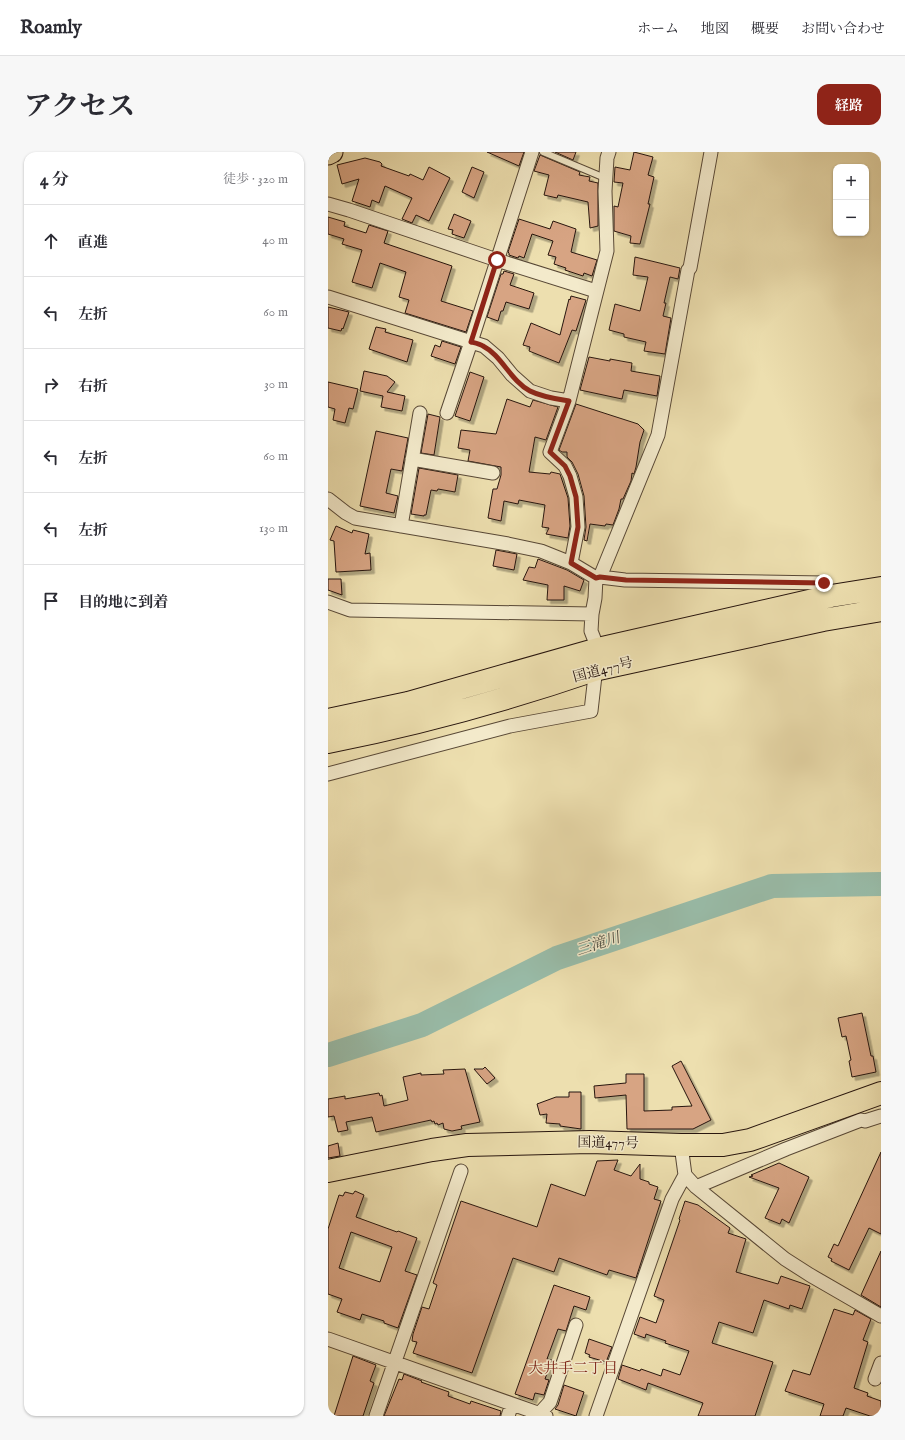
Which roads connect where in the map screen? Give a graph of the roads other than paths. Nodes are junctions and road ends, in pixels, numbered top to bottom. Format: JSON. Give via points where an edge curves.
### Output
{"nodes":[{"id":1,"x":332,"y":152,"type":"edge"},
{"id":2,"x":532,"y":152,"type":"edge"},
{"id":3,"x":543,"y":152,"type":"edge"},
{"id":4,"x":609,"y":152,"type":"edge"},
{"id":5,"x":711,"y":152,"type":"edge"},
{"id":6,"x":328,"y":154,"type":"edge"},
{"id":7,"x":606,"y":178,"type":"junction"},
{"id":8,"x":328,"y":204,"type":"edge"},
{"id":9,"x":497,"y":260,"type":"junction"},
{"id":10,"x":596,"y":291,"type":"junction"},
{"id":11,"x":328,"y":297,"type":"edge"},
{"id":12,"x":471,"y":342,"type":"junction"},
{"id":13,"x":569,"y":401,"type":"junction"},
{"id":14,"x":420,"y":413,"type":"dead end"},
{"id":15,"x":447,"y":413,"type":"dead end"},
{"id":16,"x":412,"y":459,"type":"junction"},
{"id":17,"x":493,"y":473,"type":"dead end"},
{"id":18,"x":328,"y":499,"type":"edge"},
{"id":19,"x":401,"y":526,"type":"junction"},
{"id":20,"x":571,"y":563,"type":"junction"},
{"id":21,"x":598,"y":578,"type":"junction"},
{"id":22,"x":881,"y":588,"type":"edge"},
{"id":23,"x":831,"y":596,"type":"junction"},
{"id":24,"x":328,"y":602,"type":"edge"},
{"id":25,"x":881,"y":610,"type":"edge"},
{"id":26,"x":592,"y":614,"type":"junction"},
{"id":27,"x":598,"y":649,"type":"junction"},
{"id":28,"x":594,"y":670,"type":"junction"},
{"id":29,"x":328,"y":720,"type":"edge"},
{"id":30,"x":328,"y":742,"type":"edge"},
{"id":31,"x":328,"y":774,"type":"edge"},
{"id":32,"x":881,"y":1093,"type":"edge"},
{"id":33,"x":881,"y":1116,"type":"edge"},
{"id":34,"x":681,"y":1145,"type":"junction"},
{"id":35,"x":328,"y":1171,"type":"edge"},
{"id":36,"x":461,"y":1171,"type":"dead end"},
{"id":37,"x":685,"y":1175,"type":"junction"},
{"id":38,"x":696,"y":1187,"type":"junction"},
{"id":39,"x":881,"y":1316,"type":"edge"},
{"id":40,"x":576,"y":1325,"type":"dead end"},
{"id":41,"x":328,"y":1339,"type":"edge"},
{"id":42,"x":394,"y":1362,"type":"junction"},
{"id":43,"x":881,"y":1363,"type":"edge"},
{"id":44,"x":875,"y":1379,"type":"dead end"},
{"id":45,"x":510,"y":1410,"type":"edge"},
{"id":46,"x":542,"y":1415,"type":"edge"},
{"id":47,"x":376,"y":1416,"type":"edge"},
{"id":48,"x":596,"y":1416,"type":"edge"}],
"edges":[{"from":1,"to":6,"type":"main road"},
{"from":2,"to":9,"type":"street"},
{"from":3,"to":7,"type":"lane"},
{"from":4,"to":7,"type":"street"},
{"from":5,"to":21,"type":"street","via":[[658,435]]},
{"from":7,"to":10,"type":"street","via":[[607,251]]},
{"from":8,"to":9,"type":"street"},
{"from":9,"to":10,"type":"street"},
{"from":9,"to":12,"type":"street"},
{"from":10,"to":13,"type":"street"},
{"from":11,"to":12,"type":"street"},
{"from":12,"to":13,"type":"street","via":[[484,346],[530,391]]},
{"from":12,"to":15,"type":"street"},
{"from":13,"to":20,"type":"street","via":[[550,452],[565,466],[576,497],[578,527]]},
{"from":14,"to":16,"type":"street"},
{"from":16,"to":17,"type":"street"},
{"from":16,"to":19,"type":"street"},
{"from":18,"to":19,"type":"street","via":[[354,518]]},
{"from":19,"to":20,"type":"street","via":[[541,551]]},
{"from":20,"to":21,"type":"street"},
{"from":21,"to":23,"type":"street","via":[[824,583]]},
{"from":21,"to":26,"type":"street"},
{"from":22,"to":23,"type":"highway","name":"国道477号"},
{"from":23,"to":27,"type":"highway","name":"国道477号"},
{"from":24,"to":26,"type":"street","via":[[350,610]]},
{"from":25,"to":28,"type":"highway","name":"国道477号"},
{"from":26,"to":27,"type":"street","via":[[591,631]]},
{"from":27,"to":28,"type":"street"},
{"from":27,"to":29,"type":"highway","name":"国道477号","via":[[408,703]]},
{"from":28,"to":30,"type":"highway","name":"国道477号","via":[[417,723]]},
{"from":28,"to":31,"type":"street","via":[[591,711],[510,726]]},
{"from":32,"to":34,"type":"highway","name":"国道477号","via":[[750,1140],[724,1145]]},
{"from":33,"to":38,"type":"street","via":[[861,1120]]},
{"from":34,"to":35,"type":"highway","name":"国道477号","via":[[590,1142],[467,1145]]},
{"from":34,"to":37,"type":"street"},
{"from":36,"to":42,"type":"street"},
{"from":37,"to":38,"type":"street"},
{"from":37,"to":48,"type":"street","via":[[672,1199]]},
{"from":38,"to":39,"type":"street","via":[[785,1259]]},
{"from":40,"to":46,"type":"street","via":[[550,1402]]},
{"from":41,"to":42,"type":"street"},
{"from":42,"to":45,"type":"street","via":[[509,1402]]},
{"from":42,"to":47,"type":"street"},
{"from":43,"to":44,"type":"street"},
{"from":45,"to":46,"type":"street"}]}
